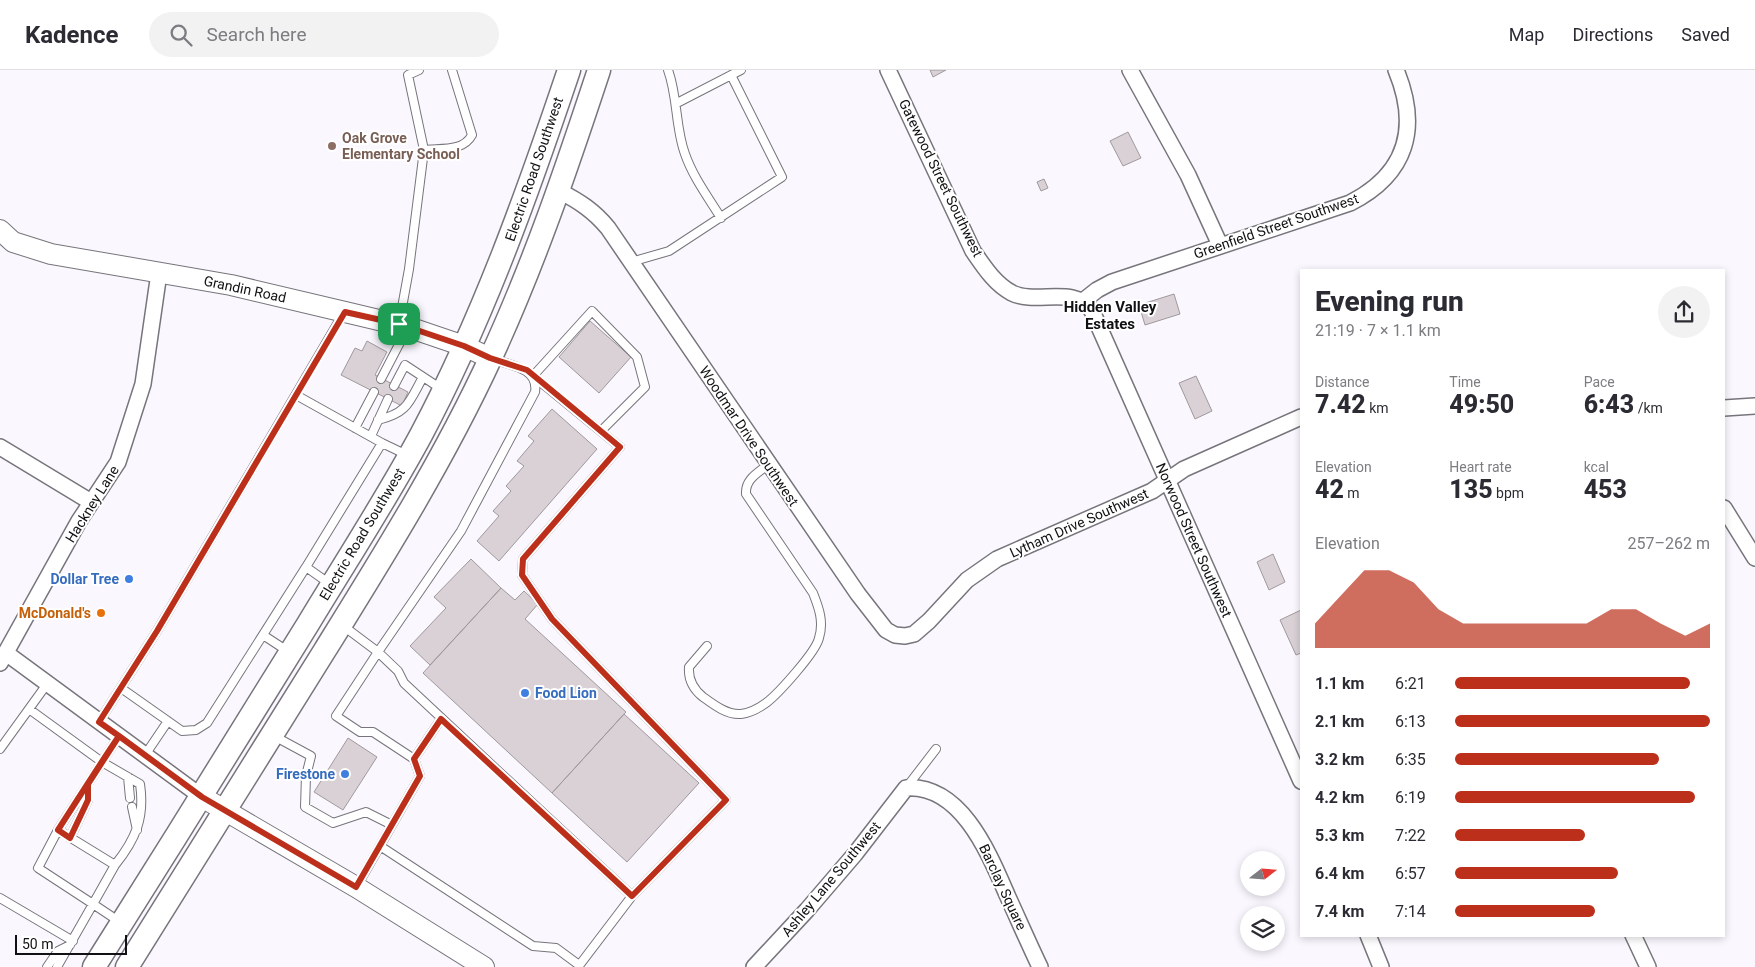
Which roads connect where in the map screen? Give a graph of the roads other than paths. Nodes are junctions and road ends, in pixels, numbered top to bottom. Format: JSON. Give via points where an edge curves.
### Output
{"nodes":[{"id":1,"x":419,"y":70,"type":"edge"},
{"id":2,"x":452,"y":70,"type":"edge"},
{"id":3,"x":569,"y":70,"type":"edge"},
{"id":4,"x":599,"y":70,"type":"edge"},
{"id":5,"x":668,"y":70,"type":"edge"},
{"id":6,"x":741,"y":70,"type":"edge"},
{"id":7,"x":888,"y":70,"type":"edge"},
{"id":8,"x":1130,"y":70,"type":"edge"},
{"id":9,"x":1396,"y":70,"type":"edge"},
{"id":10,"x":731,"y":75,"type":"junction"},
{"id":11,"x":677,"y":103,"type":"junction"},
{"id":12,"x":424,"y":150,"type":"junction"},
{"id":13,"x":559,"y":191,"type":"junction"},
{"id":14,"x":721,"y":218,"type":"junction"},
{"id":15,"x":0,"y":230,"type":"edge"},
{"id":16,"x":1220,"y":245,"type":"junction"},
{"id":17,"x":631,"y":262,"type":"junction"},
{"id":18,"x":159,"y":273,"type":"junction"},
{"id":19,"x":1083,"y":301,"type":"junction"},
{"id":20,"x":345,"y":312,"type":"junction"},
{"id":21,"x":404,"y":326,"type":"junction"},
{"id":22,"x":464,"y":346,"type":"junction"},
{"id":23,"x":392,"y":358,"type":"junction"},
{"id":24,"x":490,"y":358,"type":"junction"},
{"id":25,"x":404,"y":365,"type":"junction"},
{"id":26,"x":533,"y":376,"type":"junction"},
{"id":27,"x":423,"y":377,"type":"junction"},
{"id":28,"x":381,"y":379,"type":"dead end"},
{"id":29,"x":394,"y":386,"type":"dead end"},
{"id":30,"x":443,"y":390,"type":"junction"},
{"id":31,"x":374,"y":392,"type":"dead end"},
{"id":32,"x":296,"y":395,"type":"junction"},
{"id":33,"x":388,"y":399,"type":"dead end"},
{"id":34,"x":1755,"y":406,"type":"edge"},
{"id":35,"x":1725,"y":408,"type":"edge"},
{"id":36,"x":1300,"y":418,"type":"edge"},
{"id":37,"x":378,"y":420,"type":"junction"},
{"id":38,"x":356,"y":428,"type":"junction"},
{"id":39,"x":601,"y":431,"type":"junction"},
{"id":40,"x":370,"y":436,"type":"junction"},
{"id":41,"x":382,"y":443,"type":"junction"},
{"id":42,"x":0,"y":447,"type":"edge"},
{"id":43,"x":409,"y":456,"type":"junction"},
{"id":44,"x":768,"y":464,"type":"junction"},
{"id":45,"x":1167,"y":481,"type":"junction"},
{"id":46,"x":91,"y":502,"type":"junction"},
{"id":47,"x":1725,"y":510,"type":"edge"},
{"id":48,"x":1755,"y":558,"type":"edge"},
{"id":49,"x":306,"y":567,"type":"junction"},
{"id":50,"x":331,"y":586,"type":"junction"},
{"id":51,"x":947,"y":602,"type":"joint"},
{"id":52,"x":341,"y":624,"type":"junction"},
{"id":53,"x":263,"y":635,"type":"junction"},
{"id":54,"x":707,"y":646,"type":"dead end"},
{"id":55,"x":290,"y":652,"type":"junction"},
{"id":56,"x":378,"y":652,"type":"junction"},
{"id":57,"x":3,"y":658,"type":"edge"},
{"id":58,"x":47,"y":684,"type":"junction"},
{"id":59,"x":120,"y":688,"type":"junction"},
{"id":60,"x":29,"y":709,"type":"junction"},
{"id":61,"x":441,"y":719,"type":"junction"},
{"id":62,"x":168,"y":721,"type":"junction"},
{"id":63,"x":99,"y":722,"type":"junction"},
{"id":64,"x":272,"y":735,"type":"junction"},
{"id":65,"x":119,"y":736,"type":"junction"},
{"id":66,"x":0,"y":749,"type":"edge"},
{"id":67,"x":936,"y":749,"type":"dead end"},
{"id":68,"x":145,"y":755,"type":"junction"},
{"id":69,"x":1296,"y":755,"type":"edge"},
{"id":70,"x":414,"y":759,"type":"junction"},
{"id":71,"x":102,"y":762,"type":"junction"},
{"id":72,"x":1300,"y":776,"type":"edge"},
{"id":73,"x":128,"y":777,"type":"junction"},
{"id":74,"x":88,"y":784,"type":"junction"},
{"id":75,"x":906,"y":788,"type":"junction"},
{"id":76,"x":202,"y":797,"type":"junction"},
{"id":77,"x":130,"y":798,"type":"dead end"},
{"id":78,"x":132,"y":807,"type":"dead end"},
{"id":79,"x":225,"y":811,"type":"junction"},
{"id":80,"x":392,"y":825,"type":"junction"},
{"id":81,"x":58,"y":830,"type":"junction"},
{"id":82,"x":137,"y":830,"type":"junction"},
{"id":83,"x":70,"y":838,"type":"junction"},
{"id":84,"x":380,"y":846,"type":"junction"},
{"id":85,"x":115,"y":865,"type":"junction"},
{"id":86,"x":356,"y":887,"type":"junction"},
{"id":87,"x":632,"y":896,"type":"junction"},
{"id":88,"x":0,"y":898,"type":"edge"},
{"id":89,"x":93,"y":904,"type":"junction"},
{"id":90,"x":122,"y":923,"type":"junction"},
{"id":91,"x":1369,"y":937,"type":"edge"},
{"id":92,"x":1634,"y":937,"type":"edge"},
{"id":93,"x":72,"y":943,"type":"junction"},
{"id":94,"x":578,"y":966,"type":"edge"},
{"id":95,"x":47,"y":967,"type":"edge"},
{"id":96,"x":57,"y":967,"type":"edge"},
{"id":97,"x":94,"y":967,"type":"edge"},
{"id":98,"x":127,"y":967,"type":"edge"},
{"id":99,"x":484,"y":967,"type":"edge"},
{"id":100,"x":754,"y":967,"type":"edge"},
{"id":101,"x":1040,"y":967,"type":"edge"},
{"id":102,"x":1381,"y":967,"type":"edge"},
{"id":103,"x":1648,"y":967,"type":"edge"}],
"edges":[{"from":1,"to":12,"type":"lane","via":[[408,75]]},
{"from":2,"to":12,"type":"lane","via":[[472,135],[460,147]]},
{"from":3,"to":22,"type":"main road","name":"Electric Road Southwest","via":[[530,187]]},
{"from":4,"to":13,"type":"main road","name":"Electric Road Southwest"},
{"from":5,"to":11,"type":"lane"},
{"from":6,"to":10,"type":"lane"},
{"from":7,"to":19,"type":"street","name":"Gatewood Street Southwest","via":[[986,270],[1000,285],[1020,296],[1074,297]]},
{"from":8,"to":16,"type":"street","via":[[1188,175]]},
{"from":9,"to":16,"type":"street","name":"Greenfield Street Southwest","via":[[1406,101],[1407,137],[1402,154],[1381,183],[1350,203]]},
{"from":10,"to":11,"type":"lane"},
{"from":10,"to":14,"type":"lane","via":[[782,177]]},
{"from":11,"to":14,"type":"lane","via":[[684,153]]},
{"from":12,"to":21,"type":"lane"},
{"from":13,"to":17,"type":"street","name":"Woodmar Drive Southwest","via":[[596,213]]},
{"from":13,"to":24,"type":"main road","name":"Electric Road Southwest"},
{"from":14,"to":17,"type":"lane","via":[[669,250]]},
{"from":15,"to":18,"type":"street","name":"Grandin Road","via":[[13,242],[51,254]]},
{"from":16,"to":19,"type":"street","name":"Greenfield Street Southwest","via":[[1112,282]]},
{"from":17,"to":44,"type":"street","name":"Woodmar Drive Southwest"},
{"from":18,"to":20,"type":"street","name":"Grandin Road","via":[[231,285]]},
{"from":18,"to":46,"type":"street","name":"Hackney Lane","via":[[143,384],[118,462]]},
{"from":19,"to":45,"type":"street","name":"Norwood Street Southwest","via":[[1092,311]]},
{"from":20,"to":21,"type":"street","name":"Grandin Road"},
{"from":20,"to":32,"type":"lane"},
{"from":21,"to":22,"type":"street","name":"Grandin Road"},
{"from":21,"to":23,"type":"lane"},
{"from":22,"to":24,"type":"street","name":"Grandin Road"},
{"from":22,"to":30,"type":"main road","name":"Electric Road Southwest"},
{"from":23,"to":25,"type":"lane"},
{"from":23,"to":28,"type":"lane"},
{"from":24,"to":26,"type":"lane","via":[[527,370]]},
{"from":24,"to":52,"type":"main road","name":"Electric Road Southwest","via":[[447,445]]},
{"from":25,"to":27,"type":"lane"},
{"from":25,"to":29,"type":"lane"},
{"from":26,"to":39,"type":"lane"},
{"from":26,"to":39,"type":"lane","via":[[592,312],[637,357],[645,387]]},
{"from":26,"to":56,"type":"lane","via":[[534,392],[480,498],[446,555]]},
{"from":27,"to":30,"type":"lane"},
{"from":27,"to":37,"type":"lane","via":[[406,406],[394,416]]},
{"from":30,"to":43,"type":"main road","name":"Electric Road Southwest"},
{"from":31,"to":38,"type":"lane"},
{"from":32,"to":38,"type":"lane"},
{"from":32,"to":59,"type":"lane"},
{"from":33,"to":37,"type":"lane"},
{"from":34,"to":35,"type":"street"},
{"from":36,"to":45,"type":"street","name":"Lytham Drive Southwest","via":[[1184,469]]},
{"from":37,"to":40,"type":"lane"},
{"from":38,"to":40,"type":"lane"},
{"from":39,"to":87,"type":"lane","via":[[620,447],[523,559],[522,575],[552,619],[726,800]]},
{"from":40,"to":41,"type":"lane"},
{"from":41,"to":43,"type":"lane"},
{"from":41,"to":49,"type":"lane"},
{"from":42,"to":46,"type":"street"},
{"from":43,"to":50,"type":"main road","name":"Electric Road Southwest"},
{"from":44,"to":51,"type":"street","name":"Woodmar Drive Southwest","via":[[886,630],[895,635],[914,634]]},
{"from":44,"to":54,"type":"lane","via":[[749,480],[746,494],[813,593],[821,619],[817,644],[767,702],[740,714],[713,704],[690,682],[689,667]]},
{"from":45,"to":51,"type":"street","name":"Lytham Drive Southwest","via":[[1152,491],[997,559],[967,580]]},
{"from":45,"to":69,"type":"street","name":"Norwood Street Southwest"},
{"from":46,"to":57,"type":"street","name":"Hackney Lane"},
{"from":47,"to":48,"type":"street"},
{"from":49,"to":50,"type":"lane"},
{"from":49,"to":53,"type":"lane"},
{"from":50,"to":55,"type":"main road","name":"Electric Road Southwest"},
{"from":52,"to":56,"type":"lane"},
{"from":52,"to":64,"type":"main road","name":"Electric Road Southwest"},
{"from":53,"to":55,"type":"lane"},
{"from":53,"to":62,"type":"lane","via":[[207,722],[196,730],[182,731]]},
{"from":55,"to":76,"type":"main road","name":"Electric Road Southwest"},
{"from":56,"to":61,"type":"lane"},
{"from":56,"to":70,"type":"lane","via":[[336,716],[360,732],[372,732]]},
{"from":57,"to":58,"type":"street"},
{"from":58,"to":60,"type":"lane"},
{"from":58,"to":63,"type":"street"},
{"from":59,"to":62,"type":"lane"},
{"from":59,"to":63,"type":"lane"},
{"from":60,"to":66,"type":"lane"},
{"from":60,"to":71,"type":"lane"},
{"from":61,"to":70,"type":"lane"},
{"from":61,"to":87,"type":"lane"},
{"from":62,"to":68,"type":"lane"},
{"from":63,"to":65,"type":"street"},
{"from":64,"to":79,"type":"main road","name":"Electric Road Southwest"},
{"from":64,"to":80,"type":"lane","via":[[310,756],[305,807],[333,823],[366,812]]},
{"from":65,"to":68,"type":"street"},
{"from":65,"to":71,"type":"lane"},
{"from":67,"to":75,"type":"lane"},
{"from":68,"to":76,"type":"street"},
{"from":69,"to":72,"type":"street","name":"Norwood Street Southwest"},
{"from":70,"to":80,"type":"lane","via":[[420,776]]},
{"from":71,"to":73,"type":"lane"},
{"from":71,"to":74,"type":"lane"},
{"from":73,"to":77,"type":"lane"},
{"from":73,"to":82,"type":"lane","via":[[140,784],[143,799]]},
{"from":74,"to":81,"type":"lane"},
{"from":74,"to":83,"type":"lane","via":[[88,800]]},
{"from":75,"to":100,"type":"street","name":"Ashley Lane Southwest","via":[[855,854]]},
{"from":75,"to":101,"type":"street","name":"Barclay Square","via":[[929,790],[965,817],[989,853]]},
{"from":76,"to":79,"type":"street"},
{"from":76,"to":90,"type":"main road","name":"Electric Road Southwest"},
{"from":78,"to":82,"type":"lane"},
{"from":79,"to":86,"type":"street"},
{"from":79,"to":98,"type":"main road","name":"Electric Road Southwest"},
{"from":80,"to":84,"type":"lane"},
{"from":81,"to":83,"type":"lane"},
{"from":81,"to":89,"type":"lane","via":[[38,868]]},
{"from":82,"to":85,"type":"lane","via":[[130,847]]},
{"from":83,"to":85,"type":"lane"},
{"from":84,"to":86,"type":"lane"},
{"from":84,"to":94,"type":"lane","via":[[532,946],[556,948]]},
{"from":85,"to":89,"type":"lane"},
{"from":86,"to":99,"type":"street"},
{"from":87,"to":94,"type":"lane"},
{"from":88,"to":93,"type":"lane"},
{"from":89,"to":90,"type":"lane"},
{"from":89,"to":93,"type":"lane"},
{"from":90,"to":97,"type":"main road","name":"Electric Road Southwest"},
{"from":91,"to":102,"type":"street"},
{"from":92,"to":103,"type":"street"},
{"from":93,"to":95,"type":"lane","via":[[58,950]]},
{"from":93,"to":96,"type":"lane"}]}
